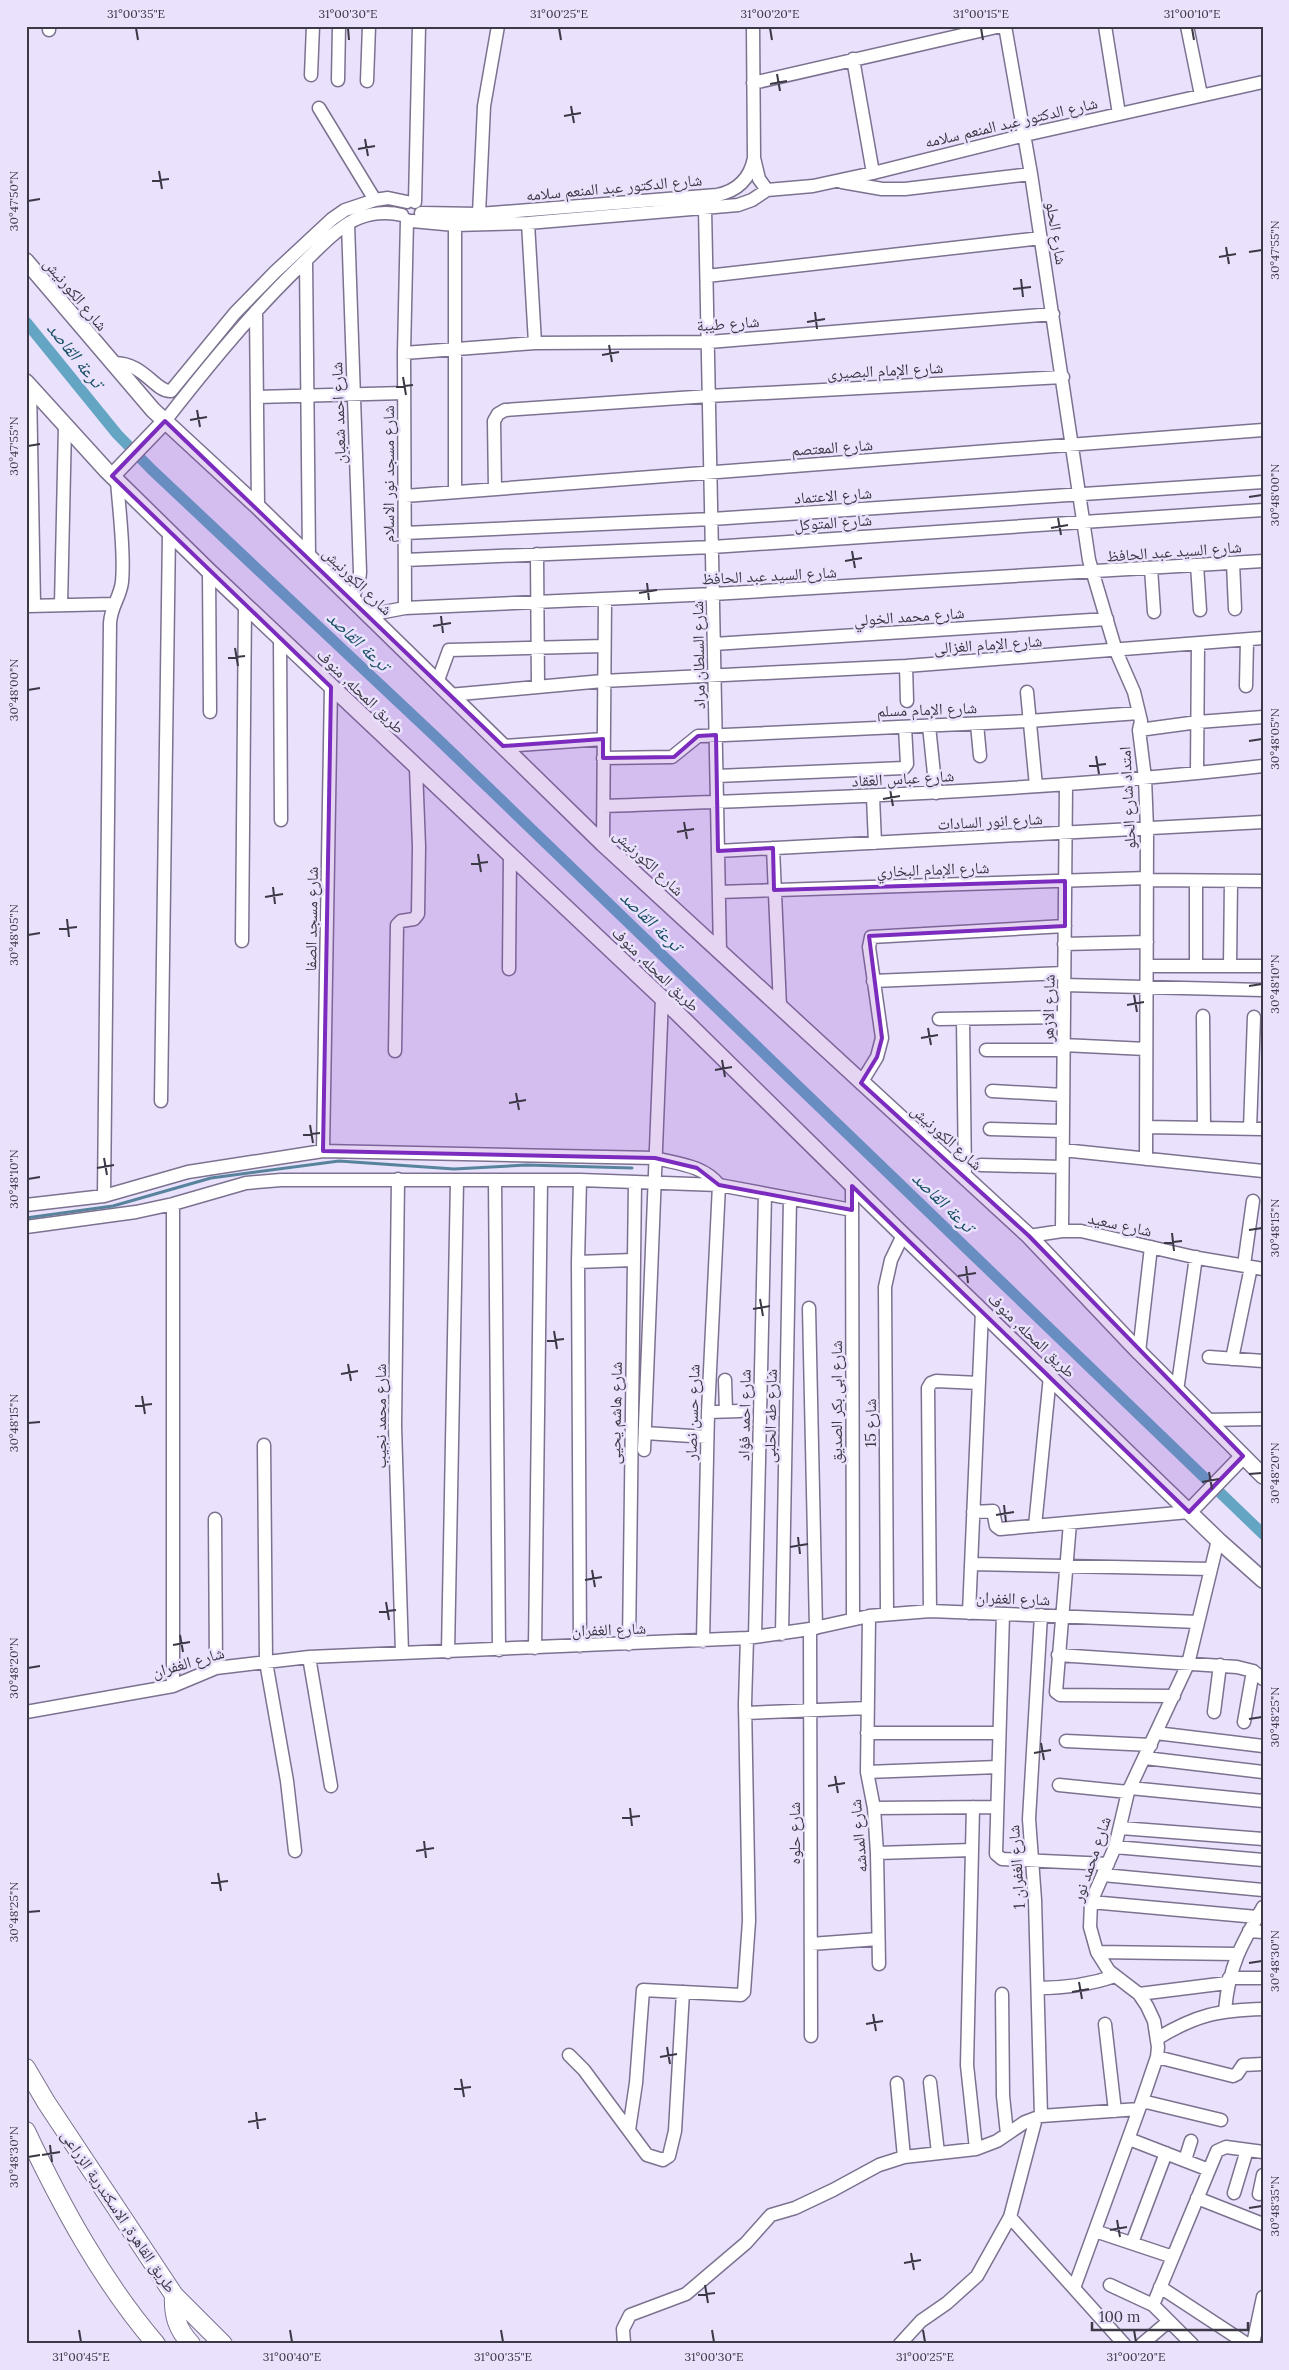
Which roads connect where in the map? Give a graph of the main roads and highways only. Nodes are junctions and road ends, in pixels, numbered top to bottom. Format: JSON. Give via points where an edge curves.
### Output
{"nodes":[{"id":1,"x":26,"y":261,"type":"edge"},
{"id":2,"x":28,"y":384,"type":"edge"},
{"id":3,"x":165,"y":421,"type":"junction"},
{"id":4,"x":115,"y":478,"type":"junction"},
{"id":5,"x":1256,"y":1467,"type":"edge"},
{"id":6,"x":1193,"y":1508,"type":"junction"},
{"id":7,"x":1263,"y":1580,"type":"edge"},
{"id":8,"x":26,"y":2068,"type":"edge"},
{"id":9,"x":26,"y":2131,"type":"edge"},
{"id":10,"x":174,"y":2294,"type":"junction"},
{"id":11,"x":155,"y":2342,"type":"edge"},
{"id":12,"x":191,"y":2344,"type":"edge"},
{"id":13,"x":223,"y":2344,"type":"edge"}],
"edges":[{"from":1,"to":3,"type":"main road","name":"شارع الكورنيش"},
{"from":2,"to":4,"type":"main road","name":"طريق المحله, منوف"},
{"from":3,"to":4,"type":"main road"},
{"from":3,"to":5,"type":"main road","name":"شارع الكورنيش","via":[[258,507],[603,844],[1029,1236],[1177,1391]]},
{"from":4,"to":6,"type":"main road","name":"طريق المحله, منوف","via":[[416,768],[662,998],[1050,1376]]},
{"from":5,"to":6,"type":"main road","via":[[1232,1468]]},
{"from":6,"to":7,"type":"main road","name":"طريق المحله, منوف","via":[[1218,1540]]},
{"from":8,"to":10,"type":"highway","name":"طريق القاهرة, الاسكندرية الزراعى"},
{"from":9,"to":11,"type":"highway","via":[[88,2247]]},
{"from":10,"to":12,"type":"highway","via":[[176,2321],[181,2334]]},
{"from":10,"to":13,"type":"highway","name":"طريق القاهرة, الاسكندرية الزراعى"}]}
